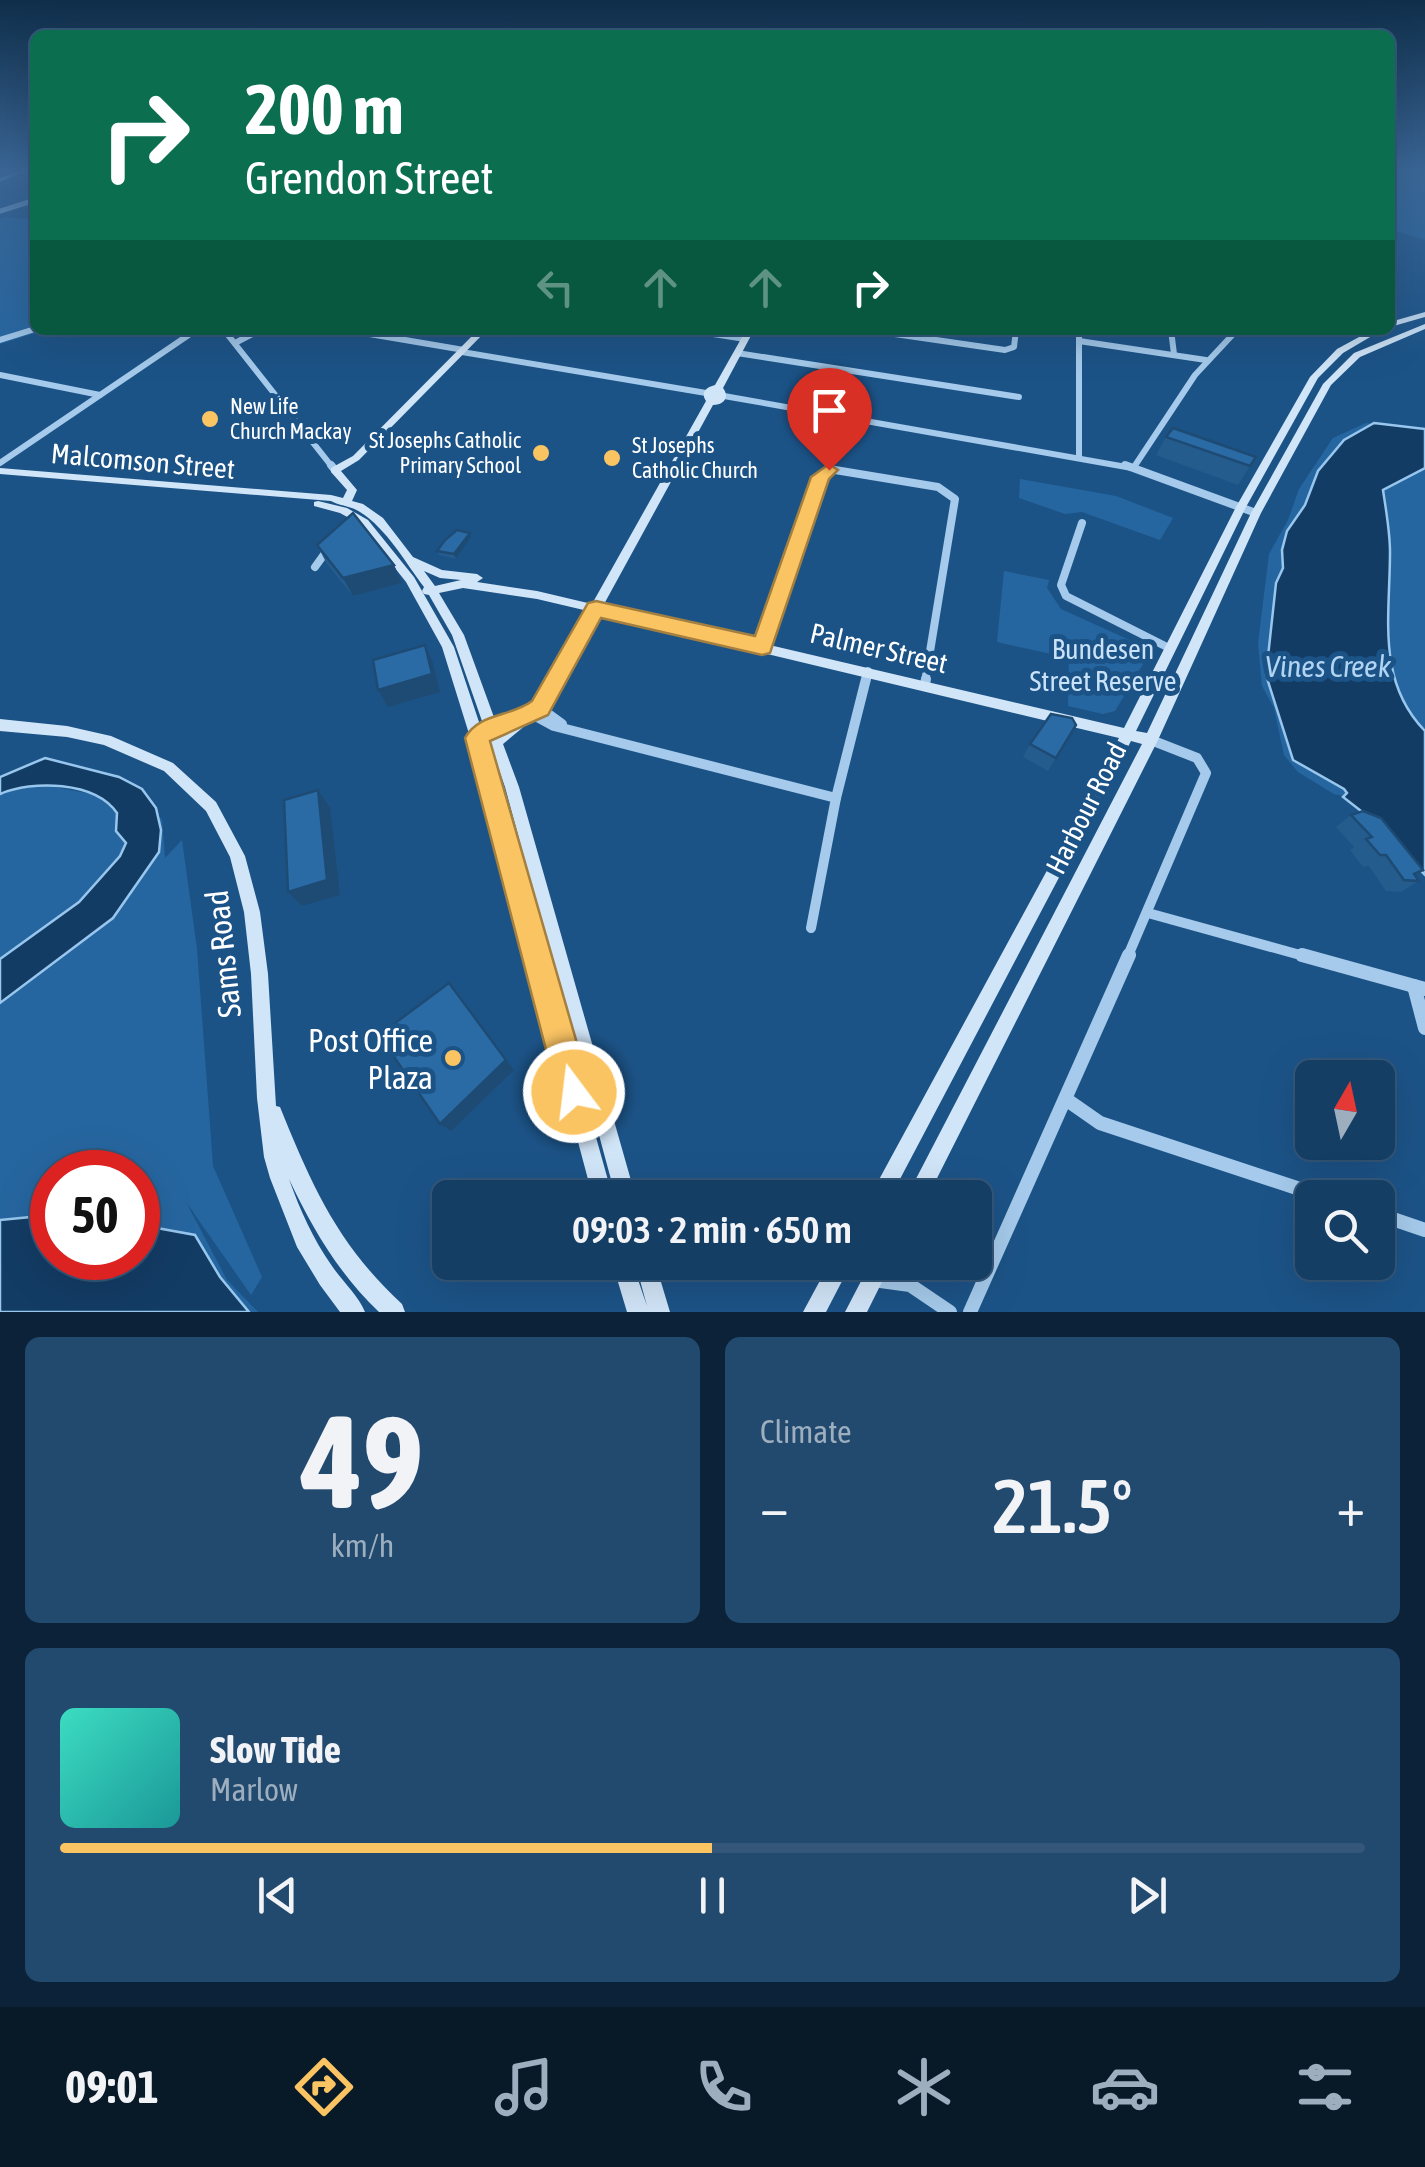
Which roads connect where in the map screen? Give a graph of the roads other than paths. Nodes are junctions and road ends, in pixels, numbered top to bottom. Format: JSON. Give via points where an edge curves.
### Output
{"nodes":[{"id":1,"x":1425,"y":314,"type":"edge"},
{"id":2,"x":1425,"y":326,"type":"edge"},
{"id":3,"x":1395,"y":329,"type":"edge"},
{"id":4,"x":30,"y":331,"type":"edge"},
{"id":5,"x":1395,"y":331,"type":"edge"},
{"id":6,"x":189,"y":335,"type":"edge"},
{"id":7,"x":228,"y":335,"type":"edge"},
{"id":8,"x":251,"y":335,"type":"edge"},
{"id":9,"x":374,"y":335,"type":"edge"},
{"id":10,"x":478,"y":335,"type":"edge"},
{"id":11,"x":746,"y":335,"type":"edge"},
{"id":12,"x":905,"y":335,"type":"edge"},
{"id":13,"x":1015,"y":335,"type":"edge"},
{"id":14,"x":1080,"y":335,"type":"edge"},
{"id":15,"x":1172,"y":335,"type":"edge"},
{"id":16,"x":1232,"y":335,"type":"edge"},
{"id":17,"x":1370,"y":335,"type":"edge"},
{"id":18,"x":1386,"y":335,"type":"edge"},
{"id":19,"x":0,"y":340,"type":"edge"},
{"id":20,"x":1079,"y":341,"type":"junction"},
{"id":21,"x":235,"y":344,"type":"junction"},
{"id":22,"x":463,"y":351,"type":"junction"},
{"id":23,"x":737,"y":353,"type":"junction"},
{"id":24,"x":1174,"y":354,"type":"junction"},
{"id":25,"x":1206,"y":360,"type":"junction"},
{"id":26,"x":0,"y":375,"type":"edge"},
{"id":27,"x":100,"y":395,"type":"junction"},
{"id":28,"x":715,"y":395,"type":"junction"},
{"id":29,"x":1019,"y":397,"type":"dead end"},
{"id":30,"x":1079,"y":456,"type":"junction"},
{"id":31,"x":0,"y":467,"type":"edge"},
{"id":32,"x":1134,"y":467,"type":"junction"},
{"id":33,"x":337,"y":473,"type":"junction"},
{"id":34,"x":952,"y":494,"type":"joint"},
{"id":35,"x":1241,"y":507,"type":"junction"},
{"id":36,"x":347,"y":508,"type":"junction"},
{"id":37,"x":1256,"y":512,"type":"junction"},
{"id":38,"x":1082,"y":523,"type":"dead end"},
{"id":39,"x":349,"y":527,"type":"edge"},
{"id":40,"x":337,"y":539,"type":"edge"},
{"id":41,"x":408,"y":558,"type":"junction"},
{"id":42,"x":315,"y":567,"type":"dead end"},
{"id":43,"x":450,"y":575,"type":"junction"},
{"id":44,"x":480,"y":586,"type":"junction"},
{"id":45,"x":424,"y":590,"type":"junction"},
{"id":46,"x":538,"y":595,"type":"junction"},
{"id":47,"x":444,"y":607,"type":"junction"},
{"id":48,"x":596,"y":608,"type":"junction"},
{"id":49,"x":762,"y":647,"type":"junction"},
{"id":50,"x":1170,"y":648,"type":"junction"},
{"id":51,"x":868,"y":671,"type":"junction"},
{"id":52,"x":924,"y":684,"type":"junction"},
{"id":53,"x":534,"y":712,"type":"junction"},
{"id":54,"x":0,"y":724,"type":"edge"},
{"id":55,"x":1128,"y":733,"type":"junction"},
{"id":56,"x":488,"y":735,"type":"junction"},
{"id":57,"x":1152,"y":740,"type":"junction"},
{"id":58,"x":836,"y":798,"type":"junction"},
{"id":59,"x":537,"y":875,"type":"junction"},
{"id":60,"x":517,"y":883,"type":"junction"},
{"id":61,"x":544,"y":898,"type":"junction"},
{"id":62,"x":523,"y":905,"type":"junction"},
{"id":63,"x":1148,"y":913,"type":"junction"},
{"id":64,"x":811,"y":928,"type":"dead end"},
{"id":65,"x":1420,"y":987,"type":"edge"},
{"id":66,"x":1425,"y":1028,"type":"edge"},
{"id":67,"x":581,"y":1031,"type":"junction"},
{"id":68,"x":560,"y":1040,"type":"junction"},
{"id":69,"x":267,"y":1098,"type":"junction"},
{"id":70,"x":1068,"y":1100,"type":"junction"},
{"id":71,"x":598,"y":1180,"type":"edge"},
{"id":72,"x":621,"y":1180,"type":"edge"},
{"id":73,"x":888,"y":1180,"type":"edge"},
{"id":74,"x":925,"y":1180,"type":"edge"},
{"id":75,"x":1295,"y":1187,"type":"edge"},
{"id":76,"x":1395,"y":1220,"type":"edge"},
{"id":77,"x":1425,"y":1230,"type":"edge"},
{"id":78,"x":630,"y":1280,"type":"edge"},
{"id":79,"x":633,"y":1280,"type":"edge"},
{"id":80,"x":640,"y":1280,"type":"edge"},
{"id":81,"x":832,"y":1280,"type":"edge"},
{"id":82,"x":873,"y":1280,"type":"edge"},
{"id":83,"x":899,"y":1280,"type":"edge"},
{"id":84,"x":354,"y":1312,"type":"edge"},
{"id":85,"x":394,"y":1312,"type":"edge"},
{"id":86,"x":628,"y":1312,"type":"edge"},
{"id":87,"x":638,"y":1312,"type":"edge"},
{"id":88,"x":659,"y":1312,"type":"edge"},
{"id":89,"x":814,"y":1312,"type":"edge"},
{"id":90,"x":856,"y":1312,"type":"edge"},
{"id":91,"x":950,"y":1312,"type":"edge"},
{"id":92,"x":970,"y":1312,"type":"edge"}],
"edges":[{"from":1,"to":3,"type":"main road","name":"Harbour Road"},
{"from":2,"to":5,"type":"main road","name":"Harbour Road"},
{"from":4,"to":19,"type":"street"},
{"from":6,"to":27,"type":"street"},
{"from":7,"to":21,"type":"street"},
{"from":8,"to":21,"type":"street"},
{"from":9,"to":22,"type":"street"},
{"from":10,"to":22,"type":"main road"},
{"from":11,"to":23,"type":"main road"},
{"from":12,"to":13,"type":"street","via":[[1010,349]]},
{"from":14,"to":20,"type":"street"},
{"from":15,"to":24,"type":"street"},
{"from":16,"to":25,"type":"street"},
{"from":17,"to":35,"type":"main road","name":"Harbour Road","via":[[1340,351],[1314,377]]},
{"from":18,"to":37,"type":"main road","name":"Harbour Road","via":[[1327,384]]},
{"from":20,"to":24,"type":"street"},
{"from":20,"to":30,"type":"street"},
{"from":21,"to":33,"type":"street"},
{"from":22,"to":28,"type":"street"},
{"from":22,"to":33,"type":"main road"},
{"from":23,"to":28,"type":"main road"},
{"from":23,"to":29,"type":"street"},
{"from":24,"to":25,"type":"street"},
{"from":25,"to":32,"type":"street"},
{"from":26,"to":27,"type":"street"},
{"from":27,"to":31,"type":"street"},
{"from":28,"to":30,"type":"street"},
{"from":28,"to":48,"type":"main road"},
{"from":30,"to":32,"type":"street"},
{"from":31,"to":36,"type":"main road","name":"Malcomson Street"},
{"from":32,"to":35,"type":"street"},
{"from":33,"to":36,"type":"main road","via":[[352,490]]},
{"from":34,"to":49,"type":"street","via":[[938,486],[829,470],[820,477]]},
{"from":34,"to":52,"type":"street"},
{"from":35,"to":37,"type":"street"},
{"from":35,"to":50,"type":"main road","name":"Harbour Road"},
{"from":36,"to":39,"type":"street"},
{"from":36,"to":41,"type":"main road"},
{"from":36,"to":45,"type":"main road"},
{"from":37,"to":57,"type":"main road","name":"Harbour Road"},
{"from":38,"to":50,"type":"street","via":[[1062,592],[1078,606]]},
{"from":40,"to":42,"type":"street"},
{"from":41,"to":43,"type":"main road"},
{"from":41,"to":45,"type":"main road"},
{"from":43,"to":45,"type":"main road"},
{"from":43,"to":46,"type":"main road"},
{"from":44,"to":45,"type":"main road","name":"Palmer Street"},
{"from":44,"to":46,"type":"main road","name":"Palmer Street"},
{"from":44,"to":47,"type":"main road","via":[[457,592]]},
{"from":45,"to":47,"type":"main road"},
{"from":45,"to":56,"type":"main road"},
{"from":46,"to":48,"type":"main road","name":"Palmer Street"},
{"from":47,"to":56,"type":"main road"},
{"from":48,"to":49,"type":"main road","name":"Palmer Street"},
{"from":48,"to":53,"type":"main road"},
{"from":49,"to":51,"type":"main road","name":"Palmer Street"},
{"from":50,"to":55,"type":"main road","name":"Harbour Road"},
{"from":51,"to":52,"type":"main road","name":"Palmer Street"},
{"from":51,"to":58,"type":"street"},
{"from":52,"to":55,"type":"main road","name":"Palmer Street"},
{"from":53,"to":56,"type":"main road"},
{"from":53,"to":58,"type":"street","via":[[552,725]]},
{"from":54,"to":69,"type":"main road","name":"Sams Road","via":[[109,740],[163,764],[214,810],[242,860],[252,898]]},
{"from":55,"to":57,"type":"main road","name":"Palmer Street"},
{"from":55,"to":73,"type":"main road","name":"Harbour Road"},
{"from":56,"to":59,"type":"main road"},
{"from":56,"to":60,"type":"main road"},
{"from":57,"to":63,"type":"street","via":[[1197,758],[1206,772]]},
{"from":57,"to":74,"type":"main road","name":"Harbour Road"},
{"from":58,"to":64,"type":"street"},
{"from":59,"to":60,"type":"main road"},
{"from":59,"to":61,"type":"main road"},
{"from":60,"to":62,"type":"main road"},
{"from":61,"to":62,"type":"main road"},
{"from":61,"to":67,"type":"main road"},
{"from":62,"to":68,"type":"main road"},
{"from":63,"to":65,"type":"street"},
{"from":63,"to":70,"type":"street"},
{"from":65,"to":66,"type":"street"},
{"from":67,"to":68,"type":"main road"},
{"from":67,"to":72,"type":"main road"},
{"from":68,"to":71,"type":"main road"},
{"from":69,"to":84,"type":"main road","name":"Sams Road","via":[[288,1202],[320,1266]]},
{"from":69,"to":85,"type":"main road","name":"Sams Road","via":[[315,1213],[354,1271]]},
{"from":70,"to":75,"type":"street","via":[[1100,1123]]},
{"from":70,"to":92,"type":"street"},
{"from":76,"to":77,"type":"street"},
{"from":78,"to":86,"type":"main road"},
{"from":79,"to":87,"type":"main road"},
{"from":80,"to":88,"type":"main road"},
{"from":81,"to":89,"type":"main road"},
{"from":82,"to":90,"type":"main road"},
{"from":83,"to":91,"type":"street"}]}
